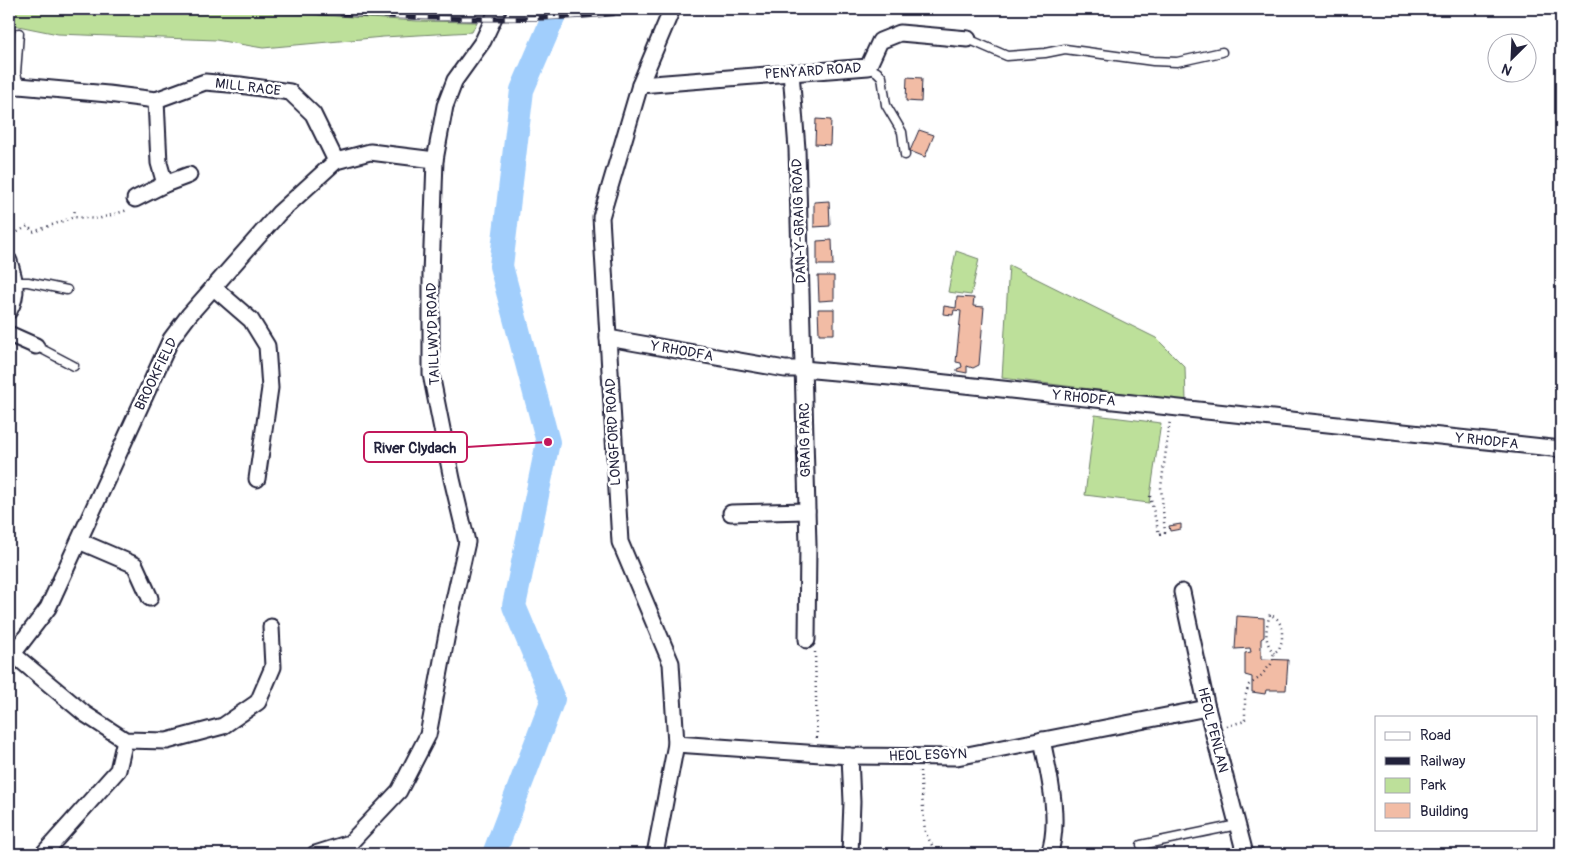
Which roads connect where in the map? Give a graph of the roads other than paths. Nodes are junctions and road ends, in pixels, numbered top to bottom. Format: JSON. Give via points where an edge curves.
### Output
{"nodes":[{"id":1,"x":498,"y":9,"type":"edge"},
{"id":2,"x":672,"y":9,"type":"edge"},
{"id":3,"x":19,"y":34,"type":"dead end"},
{"id":4,"x":968,"y":40,"type":"joint"},
{"id":5,"x":1222,"y":52,"type":"dead end"},
{"id":6,"x":868,"y":67,"type":"junction"},
{"id":7,"x":791,"y":72,"type":"junction"},
{"id":8,"x":640,"y":85,"type":"junction"},
{"id":9,"x":14,"y":87,"type":"edge"},
{"id":10,"x":156,"y":100,"type":"junction"},
{"id":11,"x":905,"y":155,"type":"dead end"},
{"id":12,"x":435,"y":160,"type":"junction"},
{"id":13,"x":336,"y":161,"type":"junction"},
{"id":14,"x":189,"y":175,"type":"dead end"},
{"id":15,"x":165,"y":184,"type":"junction"},
{"id":16,"x":135,"y":199,"type":"road end"},
{"id":17,"x":9,"y":261,"type":"edge"},
{"id":18,"x":16,"y":282,"type":"junction"},
{"id":19,"x":213,"y":287,"type":"junction"},
{"id":20,"x":67,"y":290,"type":"dead end"},
{"id":21,"x":9,"y":311,"type":"edge"},
{"id":22,"x":9,"y":334,"type":"edge"},
{"id":23,"x":608,"y":338,"type":"junction"},
{"id":24,"x":36,"y":346,"type":"joint"},
{"id":25,"x":74,"y":366,"type":"dead end"},
{"id":26,"x":803,"y":369,"type":"junction"},
{"id":27,"x":1561,"y":449,"type":"edge"},
{"id":28,"x":258,"y":480,"type":"dead end"},
{"id":29,"x":806,"y":511,"type":"junction"},
{"id":30,"x":731,"y":513,"type":"dead end"},
{"id":31,"x":79,"y":541,"type":"junction"},
{"id":32,"x":150,"y":598,"type":"dead end"},
{"id":33,"x":1184,"y":598,"type":"dead end"},
{"id":34,"x":271,"y":627,"type":"dead end"},
{"id":35,"x":806,"y":640,"type":"road end"},
{"id":36,"x":11,"y":656,"type":"edge"},
{"id":37,"x":1207,"y":708,"type":"junction"},
{"id":38,"x":125,"y":740,"type":"junction"},
{"id":39,"x":1042,"y":740,"type":"junction"},
{"id":40,"x":676,"y":744,"type":"junction"},
{"id":41,"x":850,"y":756,"type":"junction"},
{"id":42,"x":1237,"y":824,"type":"junction"},
{"id":43,"x":1141,"y":845,"type":"dead end"},
{"id":44,"x":44,"y":854,"type":"edge"},
{"id":45,"x":315,"y":854,"type":"edge"},
{"id":46,"x":655,"y":854,"type":"edge"},
{"id":47,"x":850,"y":854,"type":"edge"},
{"id":48,"x":1048,"y":854,"type":"edge"},
{"id":49,"x":1245,"y":854,"type":"edge"}],
"edges":[{"from":1,"to":12,"type":"street","name":"TAILLWYD ROAD","via":[[483,41],[455,80],[445,106]]},
{"from":2,"to":8,"type":"street","name":"LONGFORD ROAD"},
{"from":3,"to":9,"type":"lane"},
{"from":4,"to":5,"type":"lane","via":[[1007,56],[1065,49],[1177,62]]},
{"from":4,"to":6,"type":"street","name":"PENYARD ROAD","via":[[900,32],[880,41]]},
{"from":6,"to":7,"type":"street","name":"PENYARD ROAD"},
{"from":6,"to":11,"type":"lane","via":[[882,78],[886,104],[902,132]]},
{"from":7,"to":8,"type":"street","name":"PENYARD ROAD"},
{"from":7,"to":26,"type":"street","name":"DAN-Y-GRAIG ROAD","via":[[797,149]]},
{"from":8,"to":23,"type":"street","name":"LONGFORD ROAD","via":[[601,217]]},
{"from":9,"to":10,"type":"street","name":"MILL RACE"},
{"from":10,"to":13,"type":"street","name":"MILL RACE","via":[[205,82],[290,92],[313,114]]},
{"from":10,"to":15,"type":"street","via":[[159,163]]},
{"from":12,"to":13,"type":"street","name":"BROOKFIELD","via":[[370,152]]},
{"from":12,"to":45,"type":"street","name":"TAILLWYD ROAD","via":[[431,374],[468,542],[428,735],[399,791],[350,843]]},
{"from":13,"to":19,"type":"street","name":"BROOKFIELD","via":[[279,212]]},
{"from":14,"to":15,"type":"street"},
{"from":15,"to":16,"type":"street"},
{"from":17,"to":18,"type":"street"},
{"from":18,"to":20,"type":"lane"},
{"from":18,"to":21,"type":"street","via":[[16,294]]},
{"from":19,"to":28,"type":"street","via":[[251,320],[268,346],[270,388]]},
{"from":19,"to":31,"type":"street","name":"BROOKFIELD","via":[[171,339]]},
{"from":22,"to":24,"type":"street"},
{"from":23,"to":26,"type":"street","name":"Y RHODFA","via":[[785,370]]},
{"from":23,"to":40,"type":"street","name":"LONGFORD ROAD","via":[[620,542],[671,664]]},
{"from":24,"to":25,"type":"lane"},
{"from":26,"to":27,"type":"street","name":"Y RHODFA","via":[[928,376],[1172,407]]},
{"from":26,"to":29,"type":"street","name":"GRAIG PARC"},
{"from":29,"to":30,"type":"street"},
{"from":29,"to":35,"type":"street","name":"GRAIG PARC"},
{"from":31,"to":32,"type":"street","via":[[135,565]]},
{"from":31,"to":36,"type":"street","name":"BROOKFIELD","via":[[48,608]]},
{"from":33,"to":37,"type":"street","name":"HEOL PENLAN"},
{"from":34,"to":38,"type":"street","via":[[273,667],[258,702],[224,726],[168,741]]},
{"from":36,"to":38,"type":"street","via":[[85,714]]},
{"from":37,"to":39,"type":"street","name":"HEOL ESGYN"},
{"from":37,"to":42,"type":"street","name":"HEOL PENLAN"},
{"from":38,"to":44,"type":"street","via":[[118,770]]},
{"from":39,"to":41,"type":"street","name":"HEOL ESGYN","via":[[958,756]]},
{"from":39,"to":48,"type":"street","via":[[1052,792],[1053,842]]},
{"from":40,"to":41,"type":"street","name":"HEOL ESGYN"},
{"from":40,"to":46,"type":"street","name":"LONGFORD ROAD"},
{"from":41,"to":47,"type":"street"},
{"from":42,"to":43,"type":"lane"},
{"from":42,"to":49,"type":"street","name":"HEOL PENLAN"}]}
